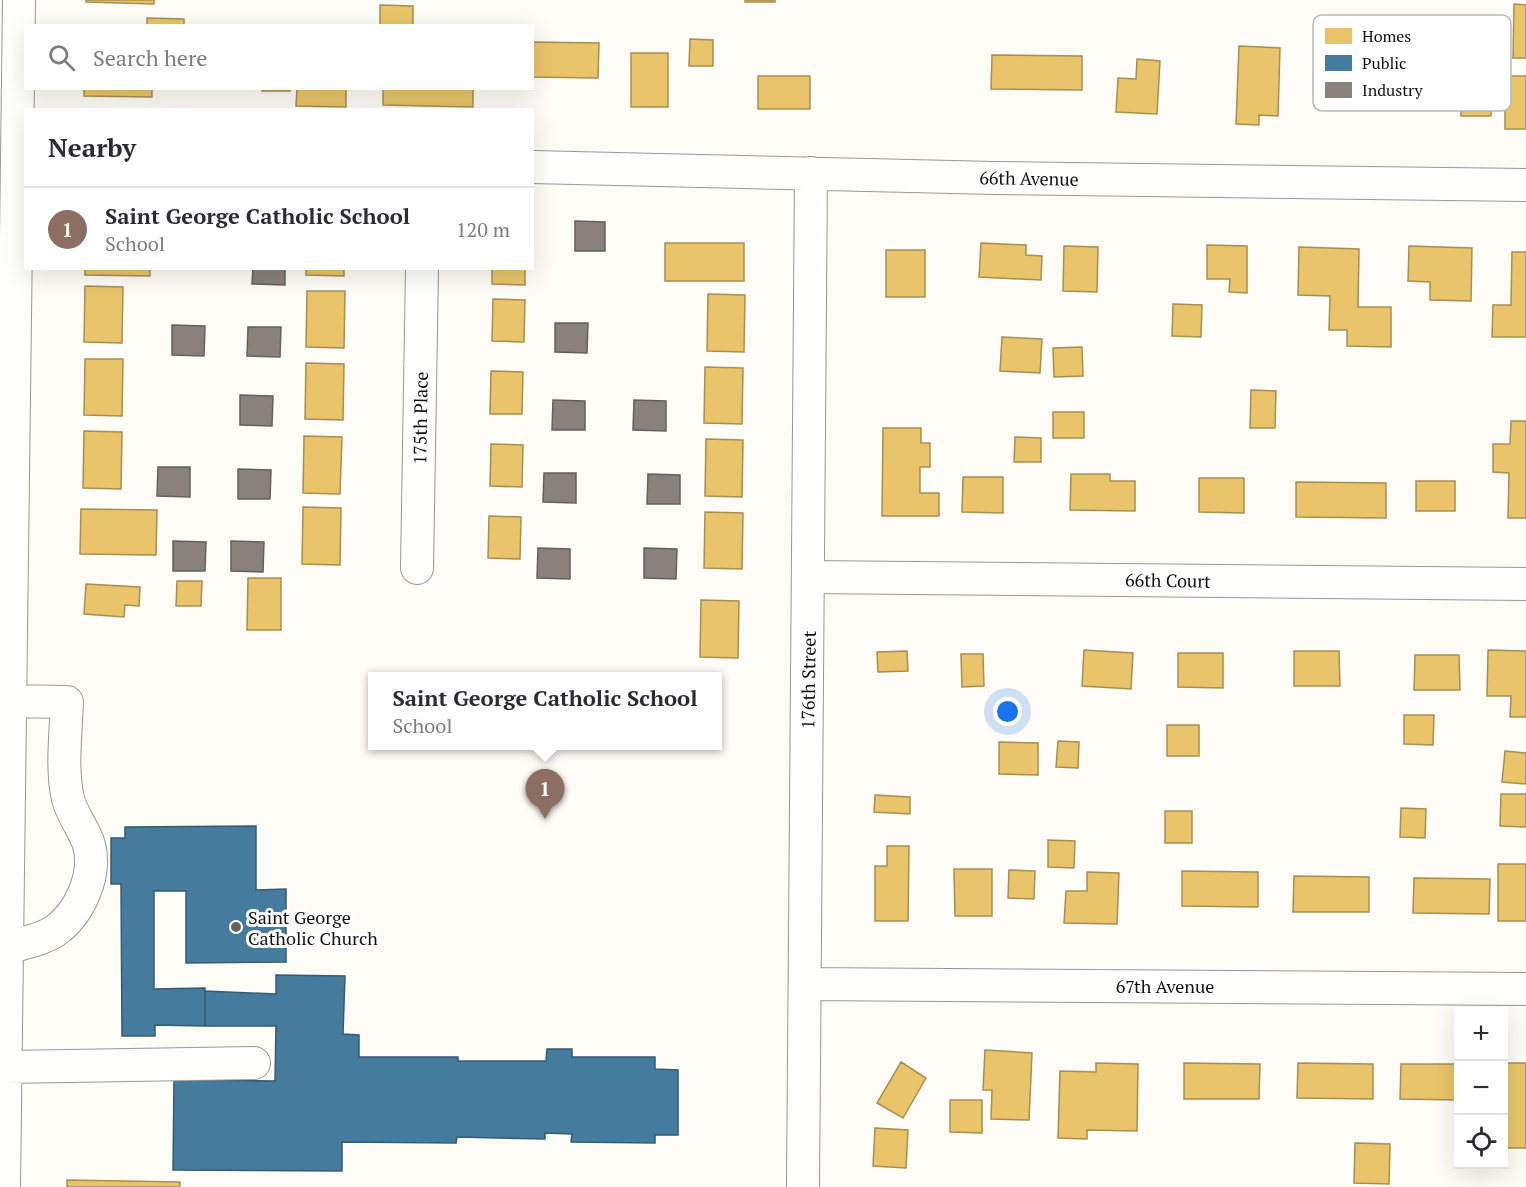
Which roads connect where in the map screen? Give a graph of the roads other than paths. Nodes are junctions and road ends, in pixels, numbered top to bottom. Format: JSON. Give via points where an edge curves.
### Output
{"nodes":[{"id":1,"x":19,"y":0,"type":"edge"},
{"id":2,"x":21,"y":160,"type":"edge"},
{"id":3,"x":534,"y":167,"type":"edge"},
{"id":4,"x":811,"y":173,"type":"junction"},
{"id":5,"x":1526,"y":185,"type":"edge"},
{"id":6,"x":422,"y":270,"type":"edge"},
{"id":7,"x":417,"y":568,"type":"dead end"},
{"id":8,"x":810,"y":577,"type":"junction"},
{"id":9,"x":1526,"y":584,"type":"edge"},
{"id":10,"x":11,"y":701,"type":"junction"},
{"id":11,"x":4,"y":945,"type":"edge"},
{"id":12,"x":805,"y":984,"type":"junction"},
{"id":13,"x":1526,"y":989,"type":"edge"},
{"id":14,"x":254,"y":1063,"type":"dead end"},
{"id":15,"x":6,"y":1067,"type":"junction"},
{"id":16,"x":4,"y":1187,"type":"edge"},
{"id":17,"x":803,"y":1187,"type":"edge"}],
"edges":[{"from":1,"to":2,"type":"street"},
{"from":2,"to":10,"type":"street"},
{"from":3,"to":4,"type":"street","name":"66th Avenue"},
{"from":4,"to":5,"type":"street","name":"66th Avenue"},
{"from":4,"to":8,"type":"street","name":"176th Street"},
{"from":6,"to":7,"type":"street","name":"175th Place"},
{"from":8,"to":9,"type":"street","name":"66th Court"},
{"from":8,"to":12,"type":"street","name":"176th Street"},
{"from":10,"to":11,"type":"street"},
{"from":10,"to":11,"type":"street","via":[[67,702],[69,800],[89,846],[90,872],[83,897],[55,931],[37,940]]},
{"from":11,"to":15,"type":"street"},
{"from":12,"to":13,"type":"street","name":"67th Avenue"},
{"from":12,"to":17,"type":"street","name":"176th Street"},
{"from":14,"to":15,"type":"street"},
{"from":15,"to":16,"type":"street"}]}
